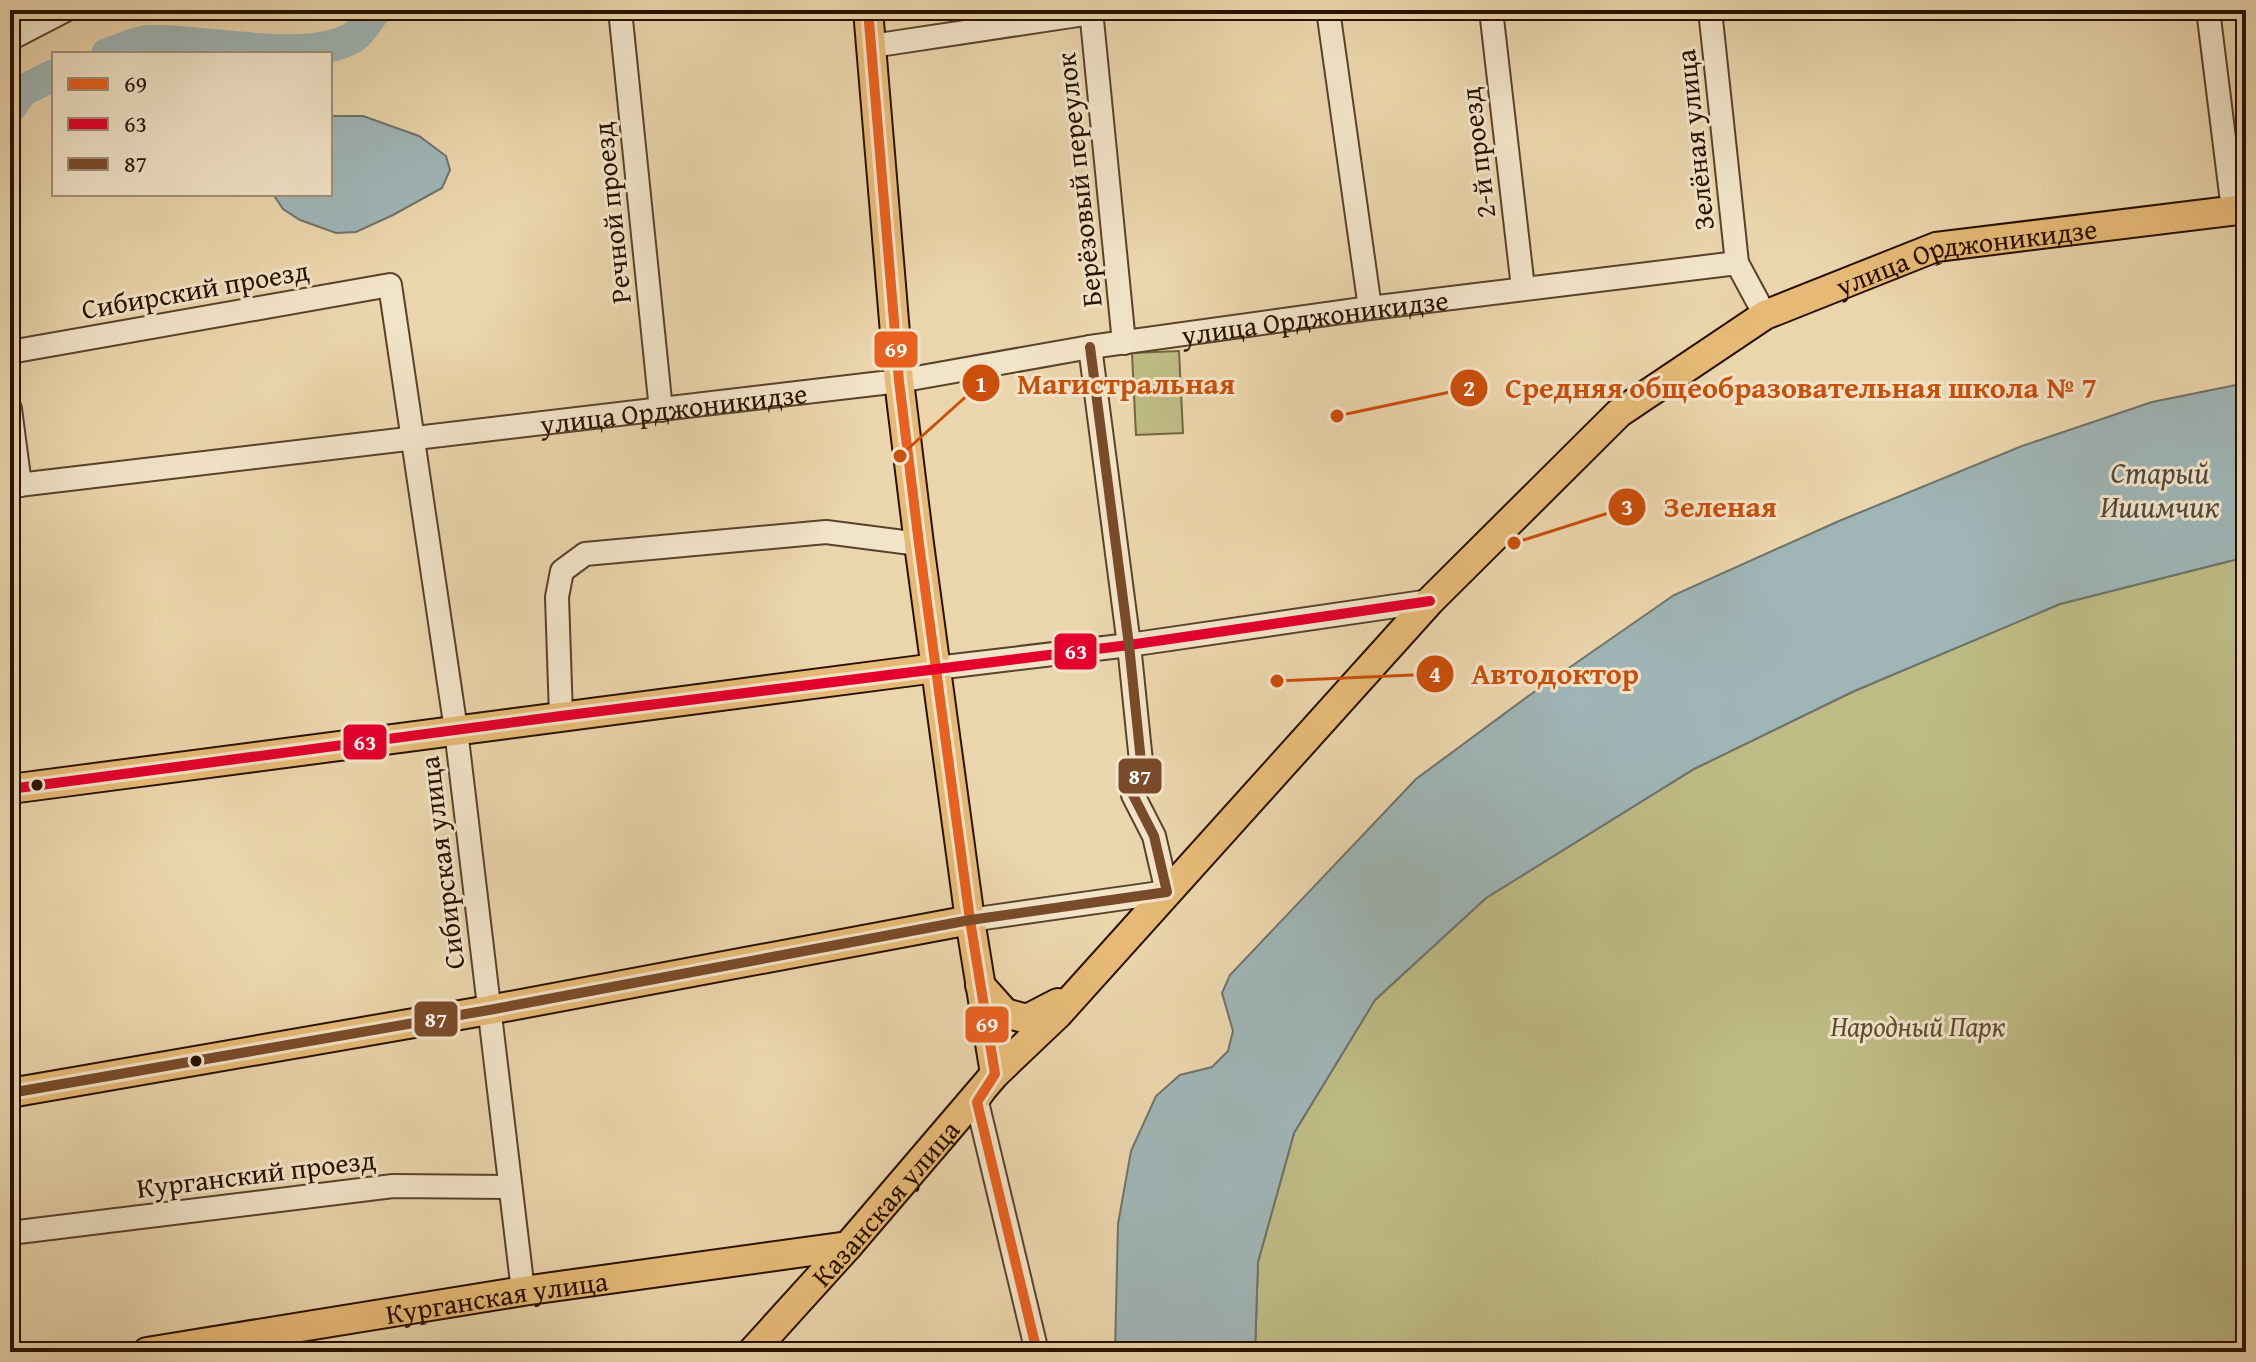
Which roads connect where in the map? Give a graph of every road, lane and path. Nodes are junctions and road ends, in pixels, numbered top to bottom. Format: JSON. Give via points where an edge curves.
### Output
{"nodes":[{"id":1,"x":66,"y":10,"type":"edge"},
{"id":2,"x":620,"y":10,"type":"edge"},
{"id":3,"x":868,"y":10,"type":"edge"},
{"id":4,"x":1328,"y":10,"type":"edge"},
{"id":5,"x":1491,"y":10,"type":"edge"},
{"id":6,"x":1710,"y":10,"type":"edge"},
{"id":7,"x":2208,"y":10,"type":"edge"},
{"id":8,"x":1091,"y":11,"type":"edge"},
{"id":9,"x":10,"y":39,"type":"edge"},
{"id":10,"x":872,"y":46,"type":"junction"},
{"id":11,"x":2240,"y":210,"type":"edge"},
{"id":12,"x":1737,"y":263,"type":"junction"},
{"id":13,"x":390,"y":285,"type":"joint"},
{"id":14,"x":1523,"y":288,"type":"junction"},
{"id":15,"x":1370,"y":308,"type":"junction"},
{"id":16,"x":1765,"y":315,"type":"junction"},
{"id":17,"x":1124,"y":343,"type":"junction"},
{"id":18,"x":1090,"y":347,"type":"junction"},
{"id":19,"x":10,"y":352,"type":"edge"},
{"id":20,"x":899,"y":381,"type":"junction"},
{"id":21,"x":10,"y":409,"type":"edge"},
{"id":22,"x":661,"y":410,"type":"junction"},
{"id":23,"x":414,"y":437,"type":"junction"},
{"id":24,"x":15,"y":485,"type":"edge"},
{"id":25,"x":919,"y":544,"type":"junction"},
{"id":26,"x":1430,"y":601,"type":"junction"},
{"id":27,"x":1129,"y":645,"type":"junction"},
{"id":28,"x":936,"y":668,"type":"junction"},
{"id":29,"x":561,"y":716,"type":"junction"},
{"id":30,"x":456,"y":730,"type":"junction"},
{"id":31,"x":10,"y":789,"type":"edge"},
{"id":32,"x":1167,"y":892,"type":"junction"},
{"id":33,"x":970,"y":920,"type":"junction"},
{"id":34,"x":980,"y":985,"type":"junction"},
{"id":35,"x":1076,"y":993,"type":"junction"},
{"id":36,"x":489,"y":1010,"type":"junction"},
{"id":37,"x":995,"y":1074,"type":"junction"},
{"id":38,"x":10,"y":1093,"type":"edge"},
{"id":39,"x":509,"y":1187,"type":"junction"},
{"id":40,"x":10,"y":1233,"type":"edge"},
{"id":41,"x":848,"y":1246,"type":"junction"},
{"id":42,"x":523,"y":1291,"type":"junction"},
{"id":43,"x":147,"y":1352,"type":"edge"},
{"id":44,"x":752,"y":1352,"type":"edge"},
{"id":45,"x":1037,"y":1352,"type":"edge"}],
"edges":[{"from":1,"to":9,"type":"street"},
{"from":2,"to":22,"type":"street","name":"Речной проезд"},
{"from":3,"to":10,"type":"main road"},
{"from":4,"to":15,"type":"street"},
{"from":5,"to":14,"type":"street","name":"2-й проезд"},
{"from":6,"to":12,"type":"street","name":"Зелёная улица"},
{"from":7,"to":11,"type":"street"},
{"from":8,"to":10,"type":"street"},
{"from":8,"to":17,"type":"street","name":"Берёзовый переулок"},
{"from":10,"to":20,"type":"main road"},
{"from":11,"to":16,"type":"main road","name":"улица Орджоникидзе","via":[[1936,247]]},
{"from":12,"to":14,"type":"street","name":"улица Орджоникидзе"},
{"from":12,"to":16,"type":"street"},
{"from":13,"to":19,"type":"street","name":"Сибирский проезд"},
{"from":13,"to":23,"type":"street","name":"Сибирская улица"},
{"from":14,"to":15,"type":"street","name":"улица Орджоникидзе"},
{"from":15,"to":17,"type":"street","name":"улица Орджоникидзе"},
{"from":16,"to":26,"type":"main road","name":"Казанская улица","via":[[1619,413]]},
{"from":17,"to":18,"type":"street","name":"улица Орджоникидзе"},
{"from":18,"to":20,"type":"street","name":"улица Орджоникидзе"},
{"from":18,"to":27,"type":"street"},
{"from":20,"to":22,"type":"street","name":"улица Орджоникидзе"},
{"from":20,"to":25,"type":"main road"},
{"from":21,"to":24,"type":"street"},
{"from":22,"to":23,"type":"street","name":"улица Орджоникидзе"},
{"from":23,"to":24,"type":"street","name":"улица Орджоникидзе"},
{"from":23,"to":30,"type":"street","name":"Сибирская улица"},
{"from":25,"to":28,"type":"main road"},
{"from":25,"to":29,"type":"street","via":[[826,532],[585,554],[562,571],[557,597]]},
{"from":26,"to":27,"type":"street"},
{"from":26,"to":32,"type":"main road","name":"Казанская улица"},
{"from":27,"to":28,"type":"street"},
{"from":27,"to":32,"type":"street","via":[[1142,771],[1133,795],[1154,836]]},
{"from":28,"to":29,"type":"main road"},
{"from":28,"to":33,"type":"main road"},
{"from":29,"to":30,"type":"main road"},
{"from":30,"to":31,"type":"main road"},
{"from":30,"to":36,"type":"street","name":"Сибирская улица"},
{"from":32,"to":33,"type":"street"},
{"from":32,"to":35,"type":"main road","name":"Казанская улица"},
{"from":33,"to":34,"type":"main road"},
{"from":33,"to":36,"type":"main road"},
{"from":34,"to":35,"type":"main road","via":[[1005,1013],[1027,1019]]},
{"from":34,"to":37,"type":"main road"},
{"from":35,"to":37,"type":"main road","name":"Казанская улица"},
{"from":36,"to":38,"type":"main road"},
{"from":36,"to":39,"type":"street","name":"Сибирская улица"},
{"from":37,"to":41,"type":"main road","name":"Казанская улица"},
{"from":37,"to":45,"type":"street","via":[[977,1102]]},
{"from":39,"to":40,"type":"street","name":"Курганский проезд","via":[[393,1186]]},
{"from":39,"to":42,"type":"street","name":"Сибирская улица"},
{"from":41,"to":42,"type":"main road","name":"Курганская улица"},
{"from":41,"to":44,"type":"main road","name":"Казанская улица"},
{"from":42,"to":43,"type":"main road","name":"Курганская улица"}]}
